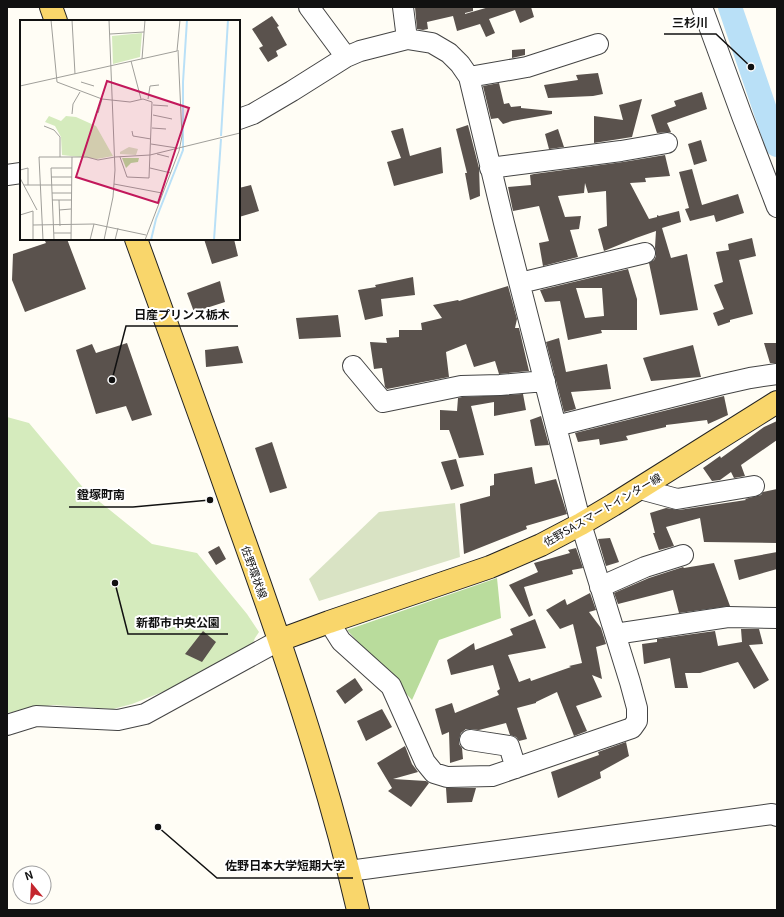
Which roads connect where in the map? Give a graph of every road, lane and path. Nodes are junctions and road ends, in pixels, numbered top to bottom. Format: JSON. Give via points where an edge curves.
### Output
{"nodes":[{"id":1,"x":51,"y":7,"type":"edge"},
{"id":2,"x":309,"y":7,"type":"edge"},
{"id":3,"x":403,"y":7,"type":"edge"},
{"id":4,"x":702,"y":7,"type":"edge"},
{"id":5,"x":56,"y":20,"type":"edge"},
{"id":6,"x":407,"y":39,"type":"junction"},
{"id":7,"x":598,"y":44,"type":"dead end"},
{"id":8,"x":346,"y":57,"type":"junction"},
{"id":9,"x":469,"y":77,"type":"junction"},
{"id":10,"x":240,"y":119,"type":"edge"},
{"id":11,"x":667,"y":143,"type":"dead end"},
{"id":12,"x":490,"y":168,"type":"junction"},
{"id":13,"x":20,"y":173,"type":"edge"},
{"id":14,"x":7,"y":175,"type":"edge"},
{"id":15,"x":777,"y":207,"type":"edge"},
{"id":16,"x":136,"y":240,"type":"edge"},
{"id":17,"x":645,"y":253,"type":"dead end"},
{"id":18,"x":520,"y":283,"type":"junction"},
{"id":19,"x":353,"y":366,"type":"dead end"},
{"id":20,"x":777,"y":374,"type":"edge"},
{"id":21,"x":545,"y":381,"type":"junction"},
{"id":22,"x":777,"y":402,"type":"edge"},
{"id":23,"x":556,"y":426,"type":"junction"},
{"id":24,"x":754,"y":486,"type":"dead end"},
{"id":25,"x":640,"y":489,"type":"junction"},
{"id":26,"x":581,"y":524,"type":"junction"},
{"id":27,"x":683,"y":555,"type":"dead end"},
{"id":28,"x":600,"y":587,"type":"junction"},
{"id":29,"x":777,"y":618,"type":"edge"},
{"id":30,"x":329,"y":622,"type":"junction"},
{"id":31,"x":615,"y":634,"type":"junction"},
{"id":32,"x":280,"y":640,"type":"junction"},
{"id":33,"x":7,"y":725,"type":"edge"},
{"id":34,"x":470,"y":740,"type":"dead end"},
{"id":35,"x":516,"y":768,"type":"junction"},
{"id":36,"x":777,"y":816,"type":"edge"},
{"id":37,"x":349,"y":871,"type":"junction"},
{"id":38,"x":358,"y":910,"type":"edge"}],
"edges":[{"from":1,"to":5,"type":"main road"},
{"from":2,"to":8,"type":"street"},
{"from":3,"to":6,"type":"street"},
{"from":4,"to":15,"type":"street"},
{"from":6,"to":8,"type":"street"},
{"from":6,"to":9,"type":"street","via":[[432,43],[449,53]]},
{"from":7,"to":9,"type":"street","via":[[527,67]]},
{"from":8,"to":10,"type":"street","via":[[260,110]]},
{"from":9,"to":12,"type":"street"},
{"from":11,"to":12,"type":"street"},
{"from":12,"to":18,"type":"street"},
{"from":13,"to":14,"type":"street"},
{"from":16,"to":32,"type":"main road","name":"佐野環状線"},
{"from":17,"to":18,"type":"street"},
{"from":18,"to":21,"type":"street"},
{"from":19,"to":21,"type":"street","via":[[383,402],[461,386]]},
{"from":20,"to":23,"type":"street","via":[[727,383]]},
{"from":21,"to":23,"type":"street"},
{"from":22,"to":25,"type":"main road","name":"佐野SAスマートインター線"},
{"from":23,"to":26,"type":"street"},
{"from":24,"to":25,"type":"street","via":[[677,499]]},
{"from":25,"to":26,"type":"main road","name":"佐野SAスマートインター線"},
{"from":26,"to":28,"type":"street"},
{"from":26,"to":30,"type":"main road","name":"佐野SAスマートインター線","via":[[490,568]]},
{"from":27,"to":28,"type":"street"},
{"from":28,"to":31,"type":"street"},
{"from":29,"to":31,"type":"street","via":[[728,617]]},
{"from":30,"to":32,"type":"main road","name":"佐野SAスマートインター線"},
{"from":30,"to":35,"type":"street","via":[[341,641],[391,686],[425,762],[434,773],[464,778],[492,776]]},
{"from":31,"to":35,"type":"street","via":[[637,708],[638,721],[632,728]]},
{"from":32,"to":33,"type":"street","via":[[145,714],[118,720],[36,716]]},
{"from":32,"to":37,"type":"main road","name":"佐野環状線"},
{"from":34,"to":35,"type":"street","via":[[509,746]]},
{"from":36,"to":37,"type":"street","via":[[772,814],[689,824]]},
{"from":37,"to":38,"type":"main road","name":"佐野環状線"}]}
